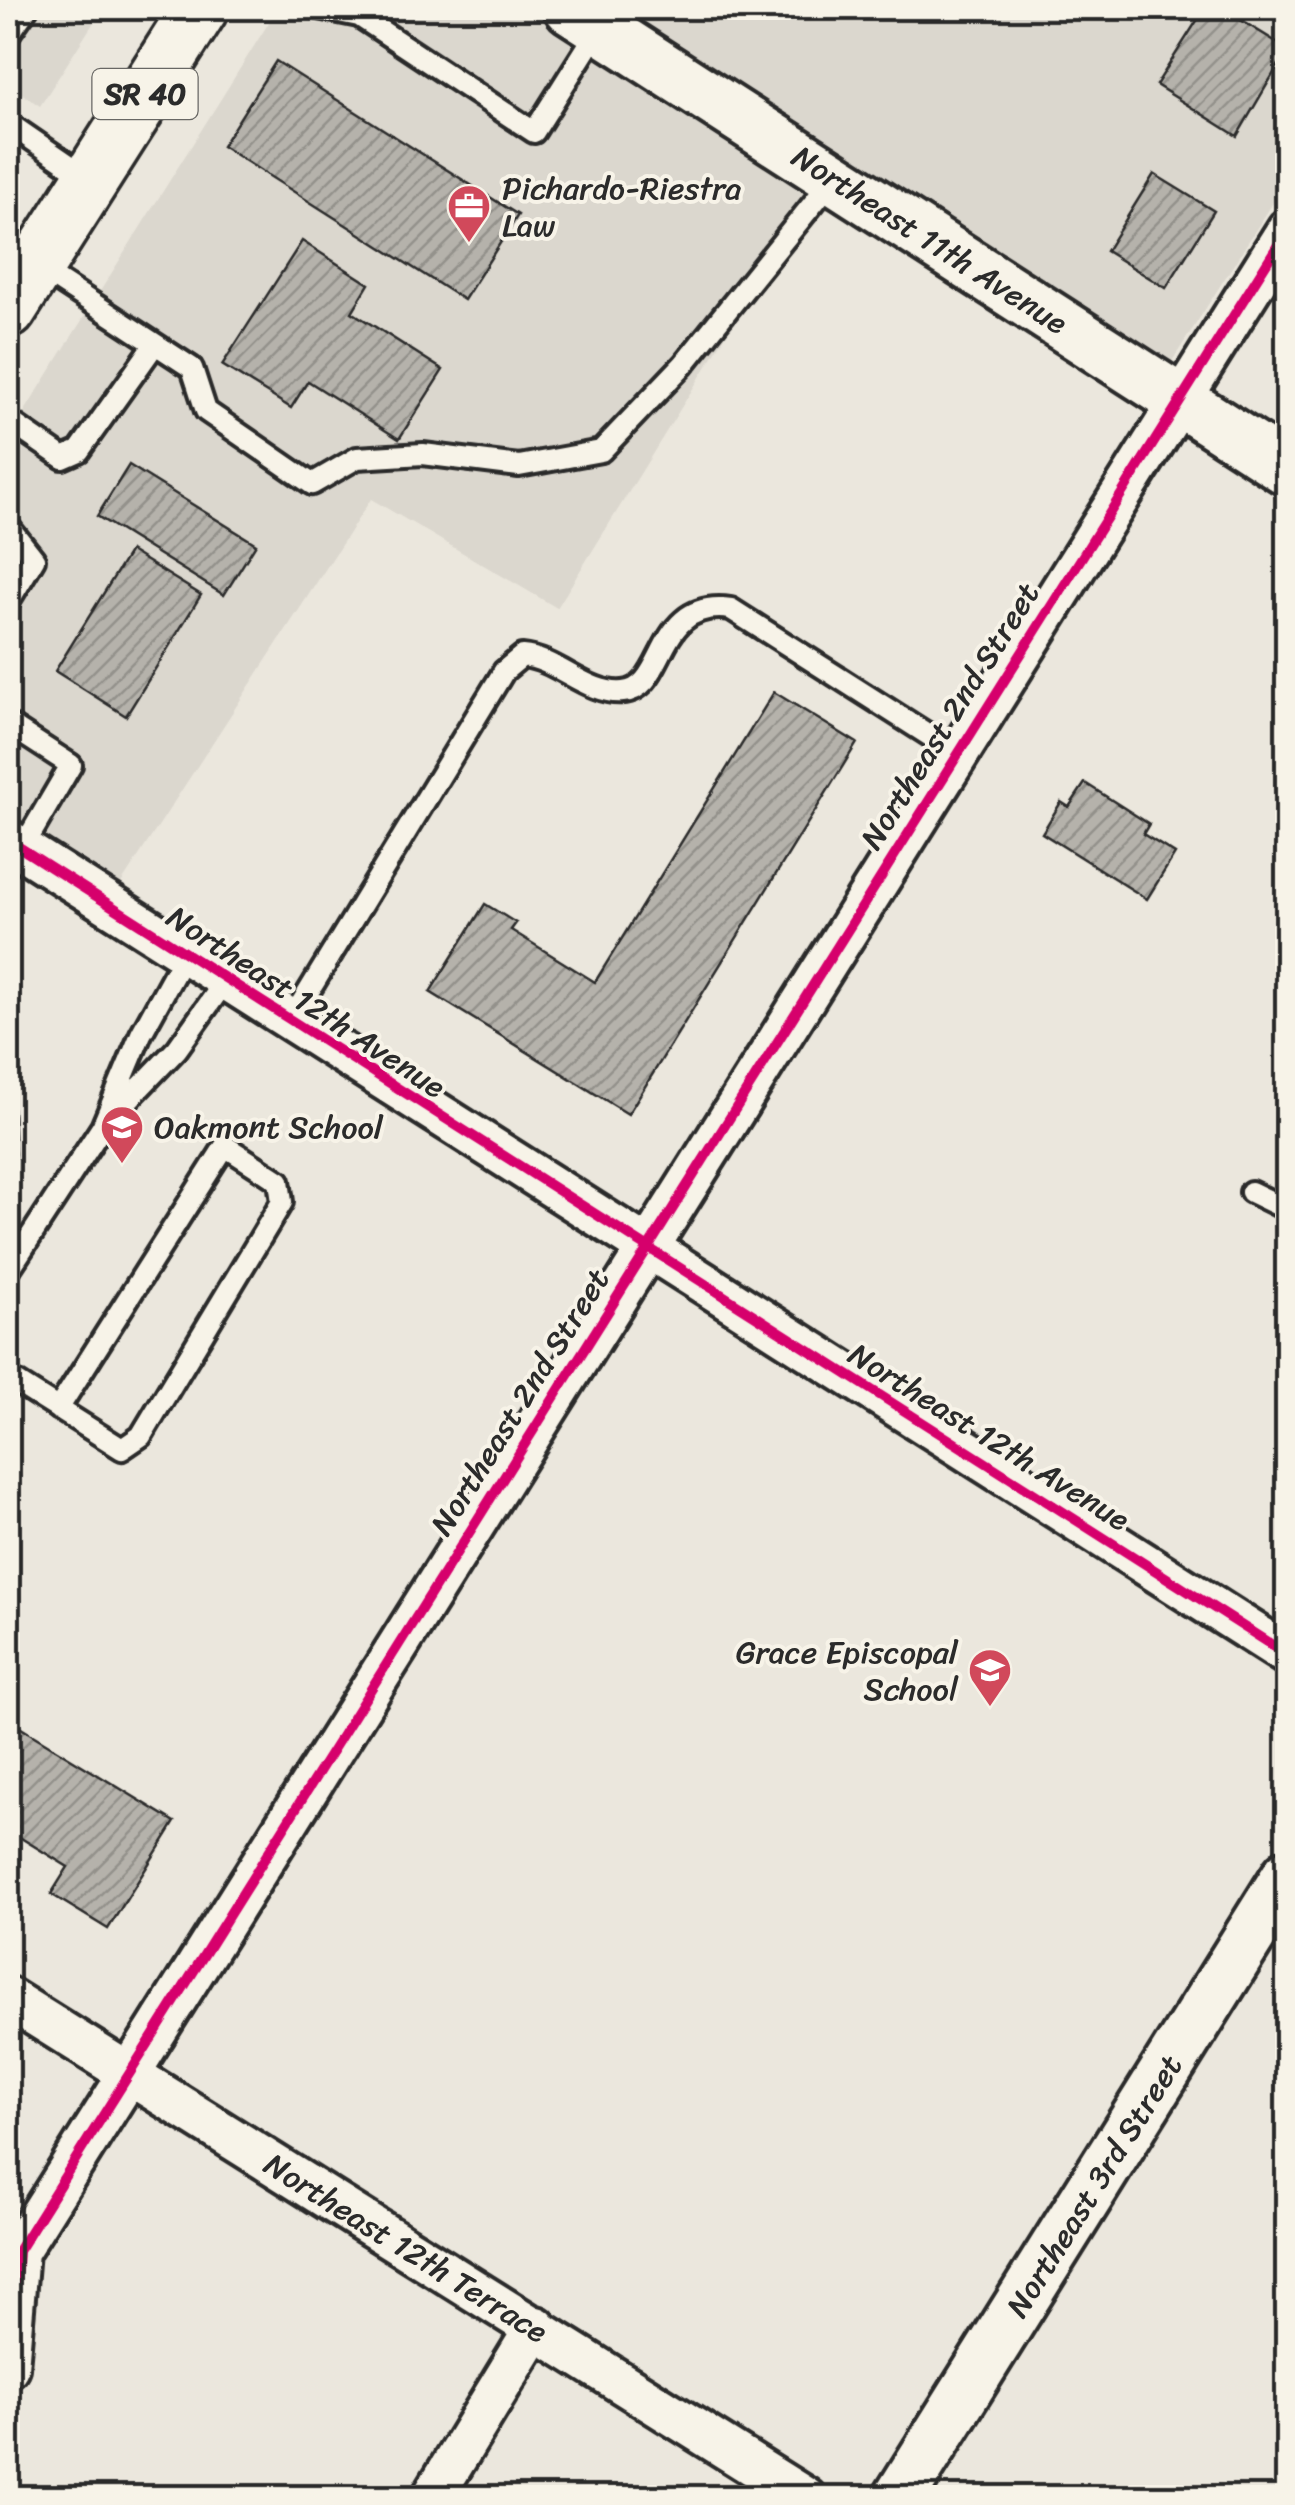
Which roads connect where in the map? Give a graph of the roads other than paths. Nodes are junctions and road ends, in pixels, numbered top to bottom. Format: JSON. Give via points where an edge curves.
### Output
{"nodes":[{"id":1,"x":26,"y":8,"type":"edge"},
{"id":2,"x":200,"y":8,"type":"edge"},
{"id":3,"x":320,"y":8,"type":"edge"},
{"id":4,"x":585,"y":18,"type":"edge"},
{"id":5,"x":8,"y":36,"type":"edge"},
{"id":6,"x":8,"y":122,"type":"edge"},
{"id":7,"x":833,"y":179,"type":"junction"},
{"id":8,"x":90,"y":180,"type":"junction"},
{"id":9,"x":1288,"y":229,"type":"edge"},
{"id":10,"x":22,"y":288,"type":"edge"},
{"id":11,"x":154,"y":344,"type":"junction"},
{"id":12,"x":1177,"y":402,"type":"junction"},
{"id":13,"x":8,"y":420,"type":"edge"},
{"id":14,"x":1288,"y":470,"type":"edge"},
{"id":15,"x":8,"y":526,"type":"edge"},
{"id":16,"x":8,"y":602,"type":"edge"},
{"id":17,"x":8,"y":724,"type":"edge"},
{"id":18,"x":956,"y":753,"type":"junction"},
{"id":19,"x":14,"y":844,"type":"edge"},
{"id":20,"x":184,"y":954,"type":"junction"},
{"id":21,"x":226,"y":980,"type":"junction"},
{"id":22,"x":290,"y":1022,"type":"junction"},
{"id":23,"x":102,"y":1127,"type":"junction"},
{"id":24,"x":1252,"y":1192,"type":"dead end"},
{"id":25,"x":1288,"y":1210,"type":"edge"},
{"id":26,"x":645,"y":1250,"type":"junction"},
{"id":27,"x":8,"y":1271,"type":"edge"},
{"id":28,"x":8,"y":1377,"type":"edge"},
{"id":29,"x":58,"y":1409,"type":"junction"},
{"id":30,"x":1288,"y":1655,"type":"edge"},
{"id":31,"x":1288,"y":1875,"type":"edge"},
{"id":32,"x":8,"y":1998,"type":"edge"},
{"id":33,"x":127,"y":2072,"type":"junction"},
{"id":34,"x":536,"y":2328,"type":"junction"},
{"id":35,"x":8,"y":2367,"type":"edge"},
{"id":36,"x":432,"y":2498,"type":"edge"},
{"id":37,"x":805,"y":2498,"type":"edge"},
{"id":38,"x":898,"y":2498,"type":"edge"}],
"edges":[{"from":1,"to":5,"type":"lane"},
{"from":2,"to":8,"type":"main road","number":"SR 40"},
{"from":3,"to":4,"type":"lane","via":[[359,16],[534,132]]},
{"from":4,"to":7,"type":"street","name":"Northeast 11th Avenue"},
{"from":6,"to":8,"type":"lane"},
{"from":7,"to":11,"type":"lane","via":[[683,364],[601,451],[519,466],[423,454],[357,458],[312,484],[206,411],[192,368]]},
{"from":7,"to":12,"type":"street","name":"Northeast 11th Avenue"},
{"from":8,"to":10,"type":"main road","number":"SR 40"},
{"from":9,"to":12,"type":"street","name":"Northeast 2nd Street"},
{"from":10,"to":11,"type":"lane"},
{"from":11,"to":13,"type":"lane","via":[[79,451],[64,458]]},
{"from":12,"to":14,"type":"street","name":"Northeast 11th Avenue"},
{"from":12,"to":18,"type":"street","name":"Northeast 2nd Street"},
{"from":15,"to":16,"type":"lane","via":[[34,558]]},
{"from":17,"to":19,"type":"lane","via":[[70,765]]},
{"from":18,"to":22,"type":"lane","via":[[731,609],[709,606],[685,616],[639,686],[625,693],[600,688],[543,658],[522,656],[504,670]]},
{"from":18,"to":26,"type":"street","name":"Northeast 2nd Street"},
{"from":19,"to":20,"type":"street","name":"Northeast 12th Avenue"},
{"from":20,"to":21,"type":"street","name":"Northeast 12th Avenue"},
{"from":20,"to":23,"type":"lane"},
{"from":21,"to":22,"type":"street","name":"Northeast 12th Avenue"},
{"from":21,"to":23,"type":"lane","via":[[177,1049]]},
{"from":22,"to":26,"type":"street","name":"Northeast 12th Avenue"},
{"from":23,"to":27,"type":"lane"},
{"from":24,"to":25,"type":"lane"},
{"from":26,"to":30,"type":"street","name":"Northeast 12th Avenue"},
{"from":26,"to":33,"type":"street","name":"Northeast 2nd Street"},
{"from":28,"to":29,"type":"lane"},
{"from":29,"to":29,"type":"lane","via":[[122,1449],[141,1436],[282,1202],[280,1182],[224,1146]]},
{"from":31,"to":38,"type":"street","name":"Northeast 3rd Street"},
{"from":32,"to":33,"type":"street","name":"Northeast 12th Terrace"},
{"from":33,"to":34,"type":"street","name":"Northeast 12th Terrace"},
{"from":33,"to":35,"type":"street","name":"Northeast 2nd Street","via":[[18,2252]]},
{"from":34,"to":36,"type":"street"},
{"from":34,"to":37,"type":"street","name":"Northeast 12th Terrace"}]}
